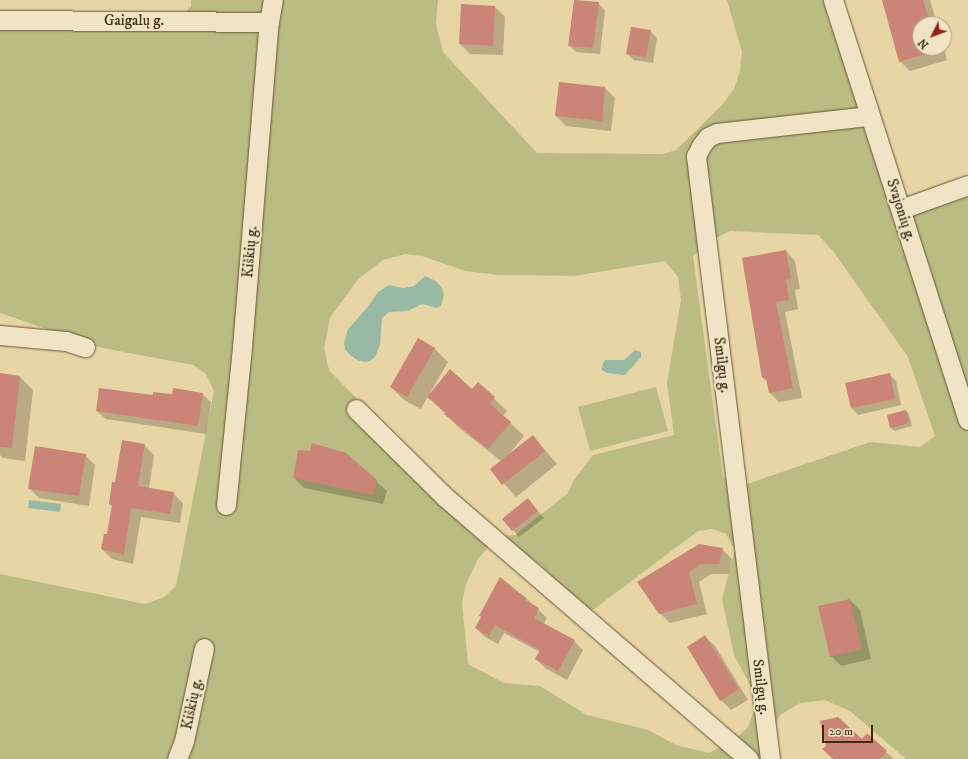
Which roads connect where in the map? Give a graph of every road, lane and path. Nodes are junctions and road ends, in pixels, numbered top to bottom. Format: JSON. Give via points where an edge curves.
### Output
{"nodes":[{"id":1,"x":273,"y":0,"type":"edge"},
{"id":2,"x":833,"y":0,"type":"edge"},
{"id":3,"x":0,"y":20,"type":"edge"},
{"id":4,"x":269,"y":22,"type":"junction"},
{"id":5,"x":869,"y":116,"type":"junction"},
{"id":6,"x":968,"y":185,"type":"edge"},
{"id":7,"x":901,"y":209,"type":"junction"},
{"id":8,"x":0,"y":335,"type":"edge"},
{"id":9,"x":85,"y":347,"type":"dead end"},
{"id":10,"x":356,"y":409,"type":"dead end"},
{"id":11,"x":968,"y":420,"type":"edge"},
{"id":12,"x":226,"y":505,"type":"dead end"},
{"id":13,"x":204,"y":648,"type":"dead end"},
{"id":14,"x":178,"y":759,"type":"edge"},
{"id":15,"x":749,"y":759,"type":"edge"},
{"id":16,"x":770,"y":759,"type":"edge"}],
"edges":[{"from":1,"to":4,"type":"street","name":"Kiškių g."},
{"from":2,"to":5,"type":"street","name":"Svajonių g."},
{"from":3,"to":4,"type":"street","name":"Gaigalų g."},
{"from":4,"to":12,"type":"street","name":"Kiškių g."},
{"from":5,"to":7,"type":"street","name":"Svajonių g."},
{"from":5,"to":16,"type":"street","name":"Smilgų g.","via":[[717,133],[708,137],[696,156]]},
{"from":6,"to":7,"type":"street"},
{"from":7,"to":11,"type":"street","name":"Svajonių g."},
{"from":8,"to":9,"type":"street","via":[[66,341]]},
{"from":10,"to":15,"type":"street","via":[[445,497]]},
{"from":13,"to":14,"type":"street","name":"Kiškių g."}]}
